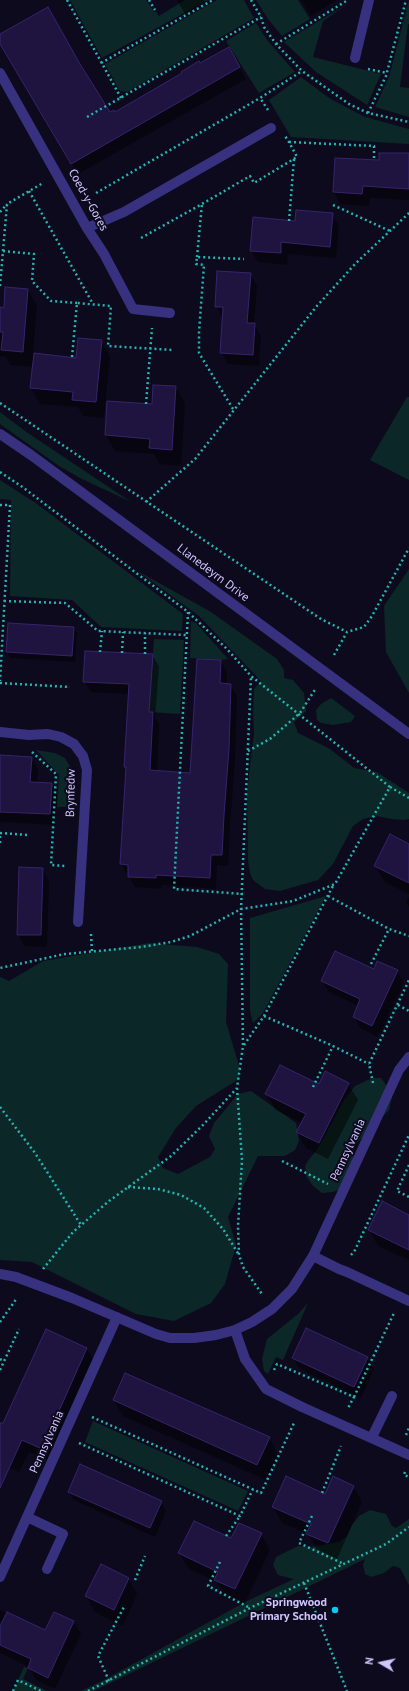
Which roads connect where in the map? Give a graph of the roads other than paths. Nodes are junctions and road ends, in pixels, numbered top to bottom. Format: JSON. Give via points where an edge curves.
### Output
{"nodes":[{"id":1,"x":369,"y":0,"type":"edge"},
{"id":2,"x":355,"y":58,"type":"dead end"},
{"id":3,"x":0,"y":72,"type":"edge"},
{"id":4,"x":271,"y":128,"type":"dead end"},
{"id":5,"x":87,"y":228,"type":"junction"},
{"id":6,"x":170,"y":313,"type":"dead end"},
{"id":7,"x":0,"y":434,"type":"edge"},
{"id":8,"x":0,"y":732,"type":"edge"},
{"id":9,"x":409,"y":734,"type":"edge"},
{"id":10,"x":78,"y":922,"type":"dead end"},
{"id":11,"x":409,"y":1057,"type":"edge"},
{"id":12,"x":314,"y":1256,"type":"junction"},
{"id":13,"x":0,"y":1274,"type":"edge"},
{"id":14,"x":405,"y":1299,"type":"edge"},
{"id":15,"x":117,"y":1317,"type":"junction"},
{"id":16,"x":235,"y":1330,"type":"junction"},
{"id":17,"x":392,"y":1396,"type":"dead end"},
{"id":18,"x":372,"y":1437,"type":"junction"},
{"id":19,"x":409,"y":1455,"type":"edge"},
{"id":20,"x":27,"y":1517,"type":"junction"},
{"id":21,"x":47,"y":1569,"type":"dead end"},
{"id":22,"x":0,"y":1577,"type":"edge"}],
"edges":[{"from":1,"to":2,"type":"street"},
{"from":3,"to":5,"type":"street","name":"Coed-y-Gores"},
{"from":4,"to":5,"type":"street","via":[[124,212]]},
{"from":5,"to":6,"type":"street","name":"Coed-y-Gores","via":[[133,309]]},
{"from":7,"to":9,"type":"street","name":"Llanedeyrn Drive"},
{"from":8,"to":10,"type":"street","name":"Brynfedw","via":[[61,736],[74,744],[83,756],[87,770]]},
{"from":11,"to":12,"type":"street","name":"Pennsylvania","via":[[399,1070]]},
{"from":12,"to":14,"type":"street"},
{"from":12,"to":16,"type":"street","name":"Pennsylvania","via":[[292,1288],[272,1309]]},
{"from":13,"to":15,"type":"street","name":"Pennsylvania","via":[[16,1277]]},
{"from":15,"to":16,"type":"street","name":"Pennsylvania","via":[[170,1338],[194,1338]]},
{"from":15,"to":20,"type":"street","name":"Pennsylvania"},
{"from":16,"to":18,"type":"street","via":[[245,1358],[266,1389]]},
{"from":17,"to":18,"type":"street"},
{"from":18,"to":19,"type":"street"},
{"from":20,"to":21,"type":"street","via":[[63,1534]]},
{"from":20,"to":22,"type":"street","name":"Pennsylvania"}]}
